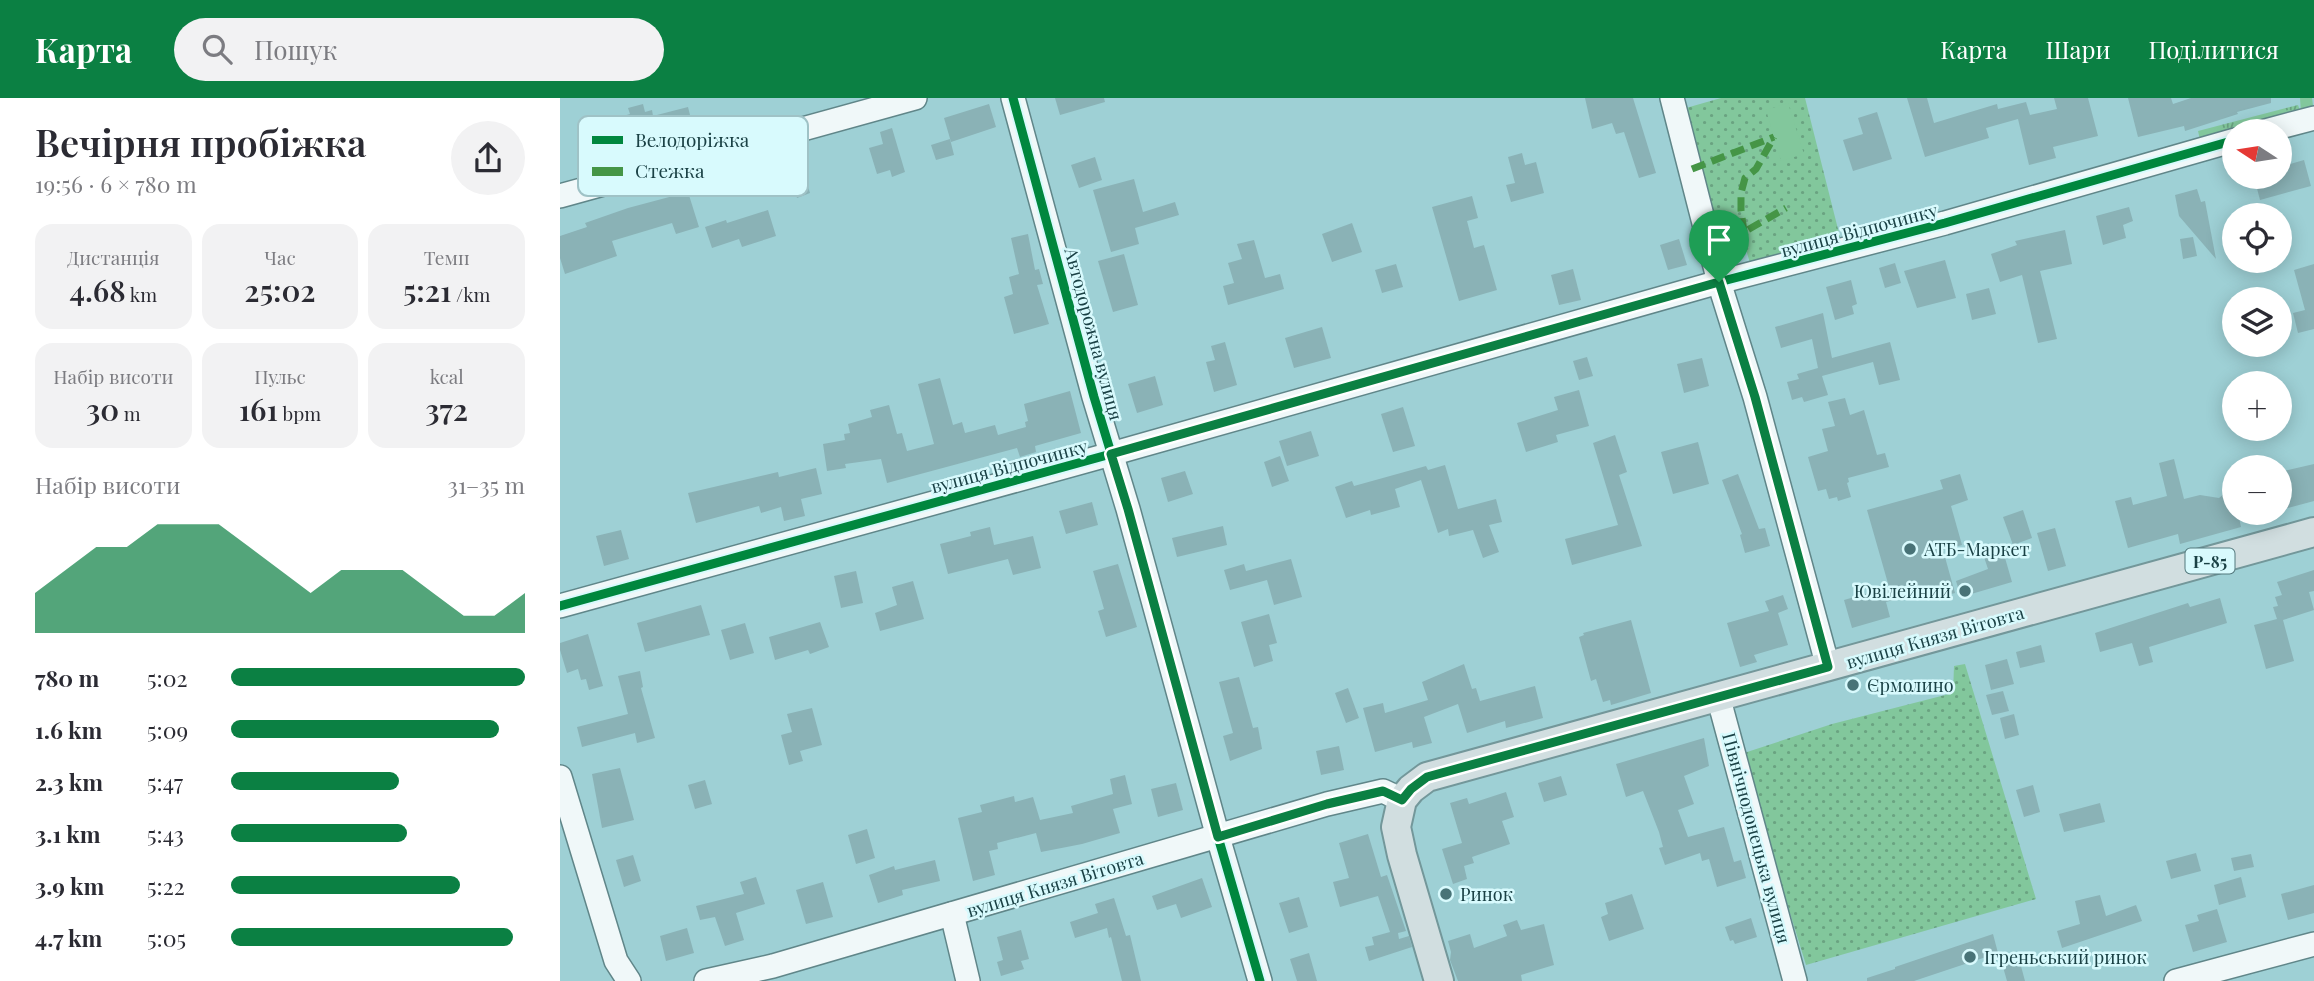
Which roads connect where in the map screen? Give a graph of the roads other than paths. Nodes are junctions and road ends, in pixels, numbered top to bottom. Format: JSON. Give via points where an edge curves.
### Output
{"nodes":[{"id":1,"x":915,"y":98,"type":"edge"},
{"id":2,"x":1013,"y":98,"type":"edge"},
{"id":3,"x":1672,"y":98,"type":"edge"},
{"id":4,"x":2314,"y":118,"type":"edge"},
{"id":5,"x":2292,"y":124,"type":"edge"},
{"id":6,"x":808,"y":128,"type":"edge"},
{"id":7,"x":2222,"y":144,"type":"edge"},
{"id":8,"x":578,"y":192,"type":"edge"},
{"id":9,"x":560,"y":197,"type":"edge"},
{"id":10,"x":1719,"y":282,"type":"junction"},
{"id":11,"x":1111,"y":454,"type":"junction"},
{"id":12,"x":2314,"y":532,"type":"edge"},
{"id":13,"x":560,"y":606,"type":"edge"},
{"id":14,"x":1828,"y":667,"type":"junction"},
{"id":15,"x":1718,"y":695,"type":"junction"},
{"id":16,"x":560,"y":777,"type":"edge"},
{"id":17,"x":1402,"y":800,"type":"junction"},
{"id":18,"x":1218,"y":837,"type":"junction"},
{"id":19,"x":952,"y":914,"type":"junction"},
{"id":20,"x":2314,"y":944,"type":"edge"},
{"id":21,"x":629,"y":981,"type":"edge"},
{"id":22,"x":706,"y":981,"type":"edge"},
{"id":23,"x":968,"y":981,"type":"edge"},
{"id":24,"x":1260,"y":981,"type":"edge"},
{"id":25,"x":1439,"y":981,"type":"edge"},
{"id":26,"x":1796,"y":981,"type":"edge"},
{"id":27,"x":2176,"y":981,"type":"edge"}],
"edges":[{"from":1,"to":6,"type":"street"},
{"from":2,"to":11,"type":"street","name":"Автодорожна вулиця"},
{"from":3,"to":10,"type":"street"},
{"from":4,"to":5,"type":"street"},
{"from":7,"to":10,"type":"street","name":"вулиця Відпочинку"},
{"from":8,"to":9,"type":"street"},
{"from":10,"to":11,"type":"street","name":"вулиця Відпочинку"},
{"from":10,"to":14,"type":"street"},
{"from":11,"to":13,"type":"street","name":"вулиця Відпочинку"},
{"from":11,"to":18,"type":"street","name":"Автодорожна вулиця"},
{"from":12,"to":14,"type":"main road","name":"вулиця Князя Вітовта","number":"Р-85"},
{"from":14,"to":15,"type":"main road","name":"вулиця Князя Вітовта","number":"Р-85"},
{"from":15,"to":17,"type":"main road","name":"вулиця Князя Вітовта","number":"Р-85","via":[[1427,777]]},
{"from":15,"to":26,"type":"street","name":"Північнодонецька вулиця"},
{"from":16,"to":21,"type":"street","via":[[616,961]]},
{"from":17,"to":18,"type":"street","name":"вулиця Князя Вітовта","via":[[1383,791]]},
{"from":17,"to":25,"type":"main road","via":[[1396,827]]},
{"from":18,"to":19,"type":"street","name":"вулиця Князя Вітовта"},
{"from":18,"to":24,"type":"street","name":"Автодорожна вулиця"},
{"from":19,"to":22,"type":"street","name":"вулиця Князя Вітовта"},
{"from":19,"to":23,"type":"street"},
{"from":20,"to":27,"type":"street"}]}
